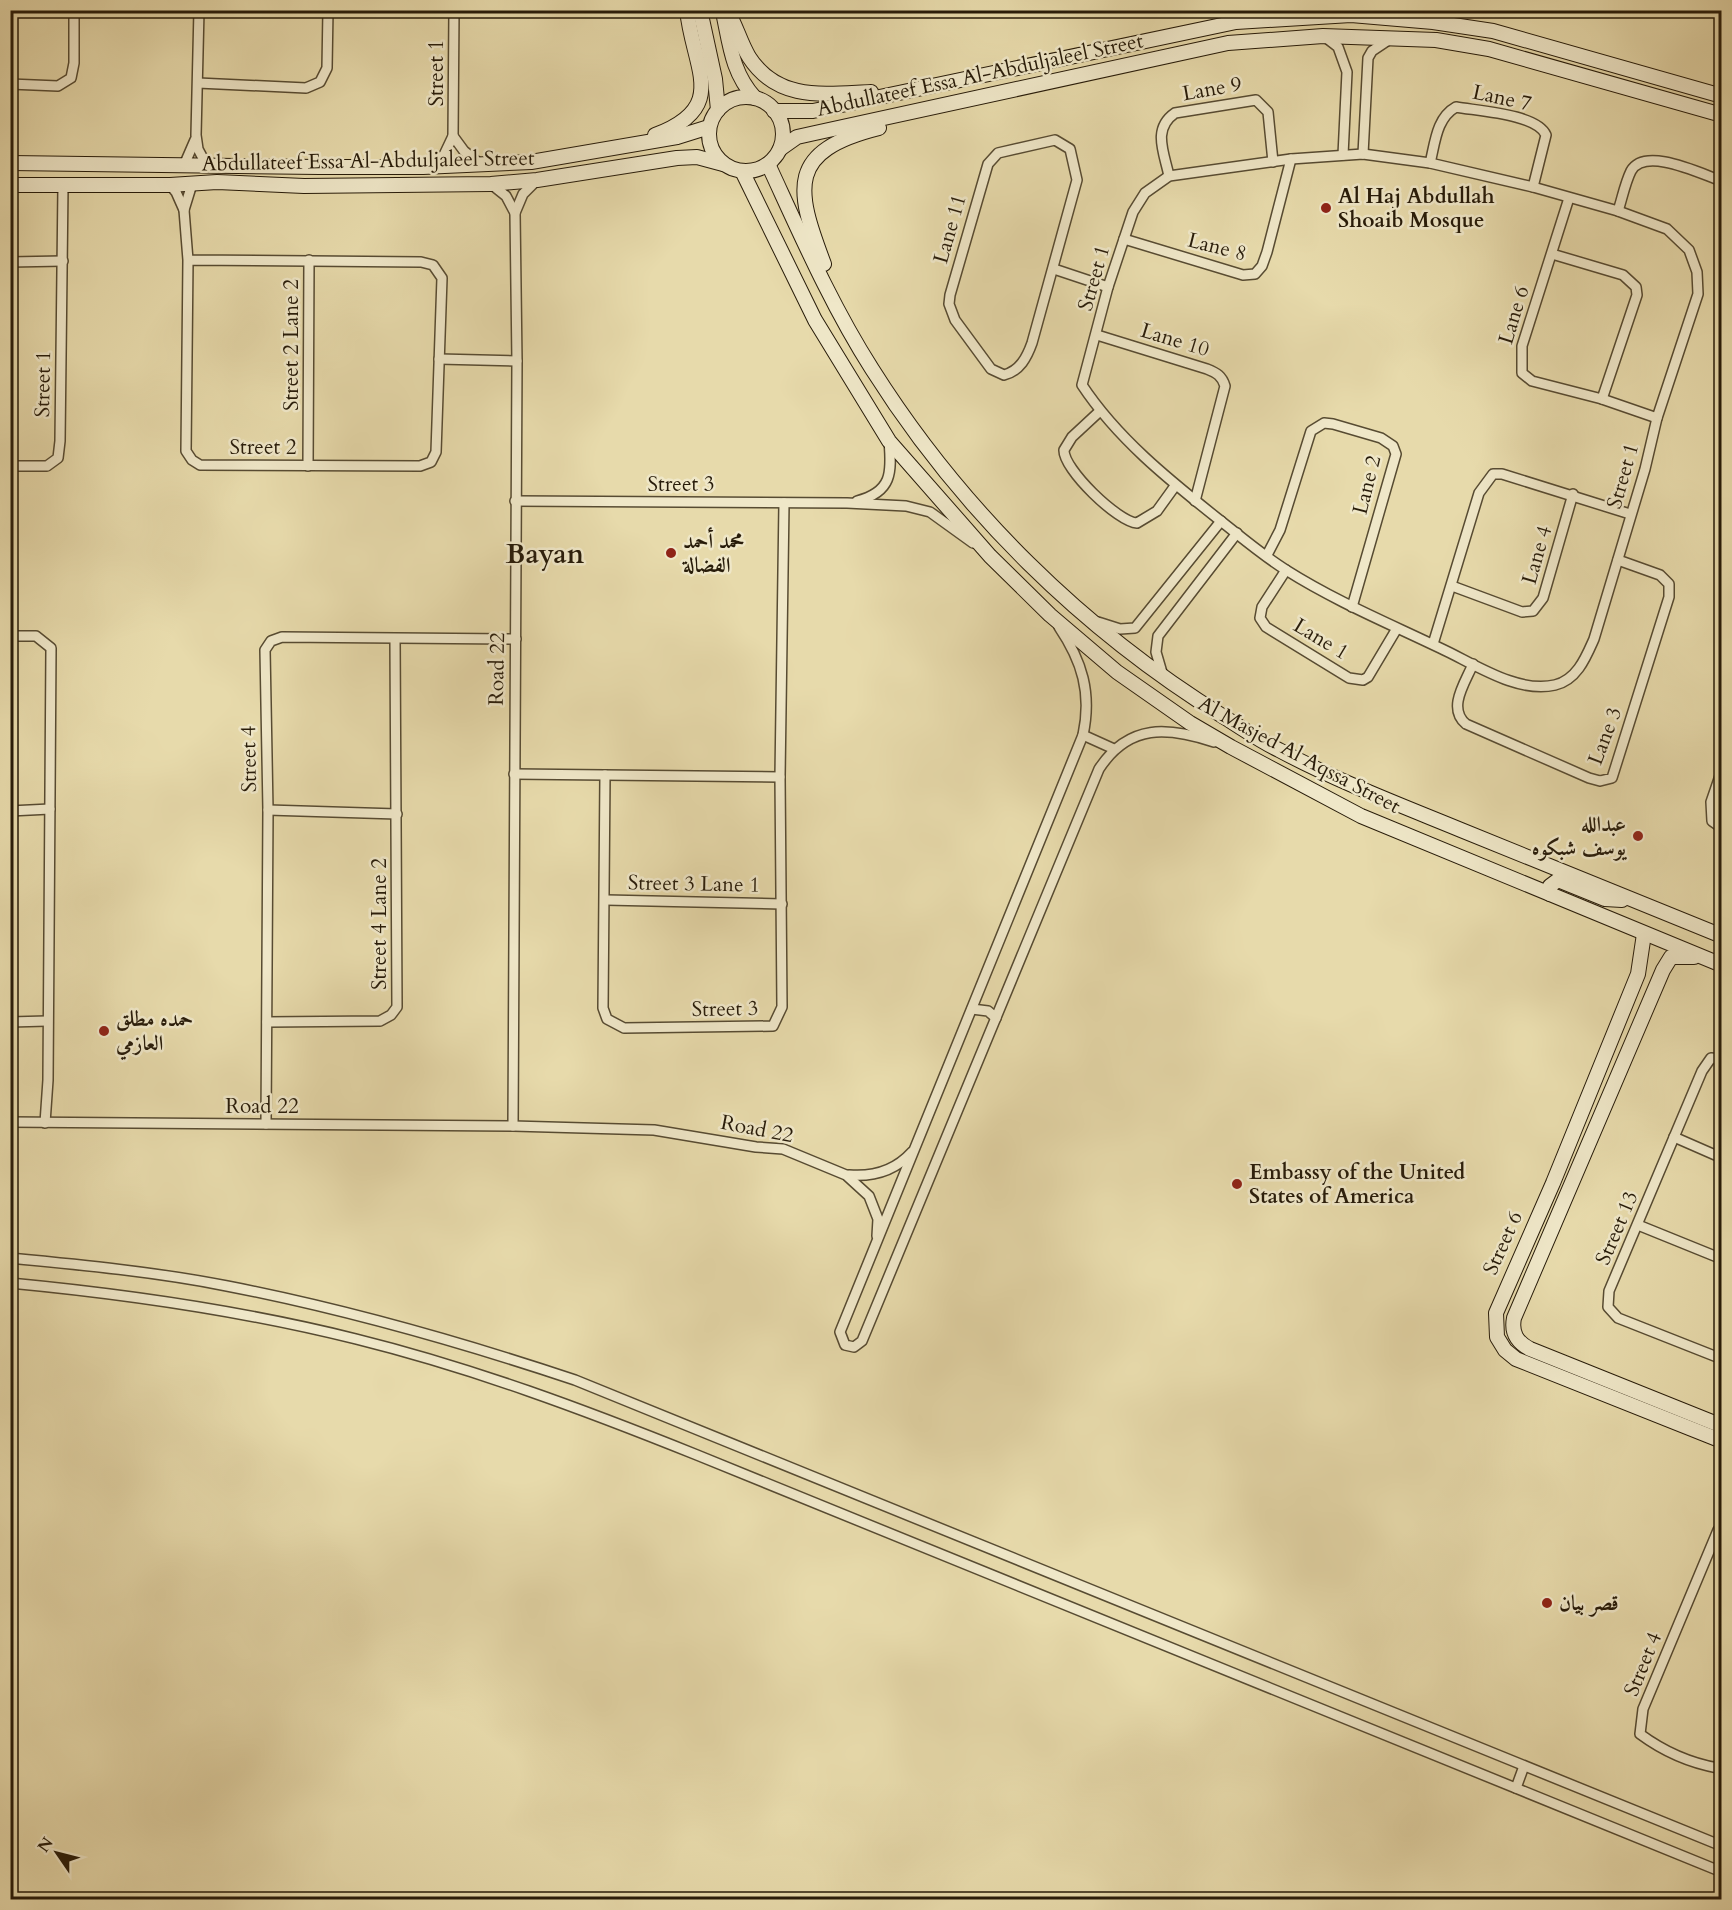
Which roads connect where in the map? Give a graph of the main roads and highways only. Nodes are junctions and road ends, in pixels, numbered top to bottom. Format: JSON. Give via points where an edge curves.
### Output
{"nodes":[{"id":1,"x":687,"y":10,"type":"edge"},
{"id":2,"x":700,"y":10,"type":"edge"},
{"id":3,"x":725,"y":10,"type":"edge"},
{"id":4,"x":1318,"y":13,"type":"edge"},
{"id":5,"x":1383,"y":14,"type":"edge"},
{"id":6,"x":1212,"y":26,"type":"junction"},
{"id":7,"x":1086,"y":53,"type":"junction"},
{"id":8,"x":1512,"y":53,"type":"junction"},
{"id":9,"x":1615,"y":63,"type":"junction"},
{"id":10,"x":1101,"y":69,"type":"junction"},
{"id":11,"x":1615,"y":83,"type":"junction"},
{"id":12,"x":1001,"y":92,"type":"junction"},
{"id":13,"x":900,"y":93,"type":"junction"},
{"id":14,"x":1722,"y":96,"type":"edge"},
{"id":15,"x":755,"y":98,"type":"junction"},
{"id":16,"x":1722,"y":102,"type":"edge"},
{"id":17,"x":945,"y":104,"type":"junction"},
{"id":18,"x":718,"y":110,"type":"junction"},
{"id":19,"x":774,"y":111,"type":"junction"},
{"id":20,"x":1722,"y":115,"type":"edge"},
{"id":21,"x":709,"y":127,"type":"junction"},
{"id":22,"x":628,"y":145,"type":"junction"},
{"id":23,"x":780,"y":149,"type":"junction"},
{"id":24,"x":10,"y":163,"type":"edge"},
{"id":25,"x":723,"y":164,"type":"junction"},
{"id":26,"x":768,"y":164,"type":"junction"},
{"id":27,"x":284,"y":166,"type":"junction"},
{"id":28,"x":370,"y":167,"type":"junction"},
{"id":29,"x":742,"y":171,"type":"junction"},
{"id":30,"x":217,"y":182,"type":"junction"},
{"id":31,"x":10,"y":185,"type":"edge"},
{"id":32,"x":304,"y":186,"type":"junction"},
{"id":33,"x":846,"y":322,"type":"junction"},
{"id":34,"x":871,"y":367,"type":"junction"},
{"id":35,"x":848,"y":375,"type":"junction"},
{"id":36,"x":1338,"y":804,"type":"junction"},
{"id":37,"x":1402,"y":806,"type":"junction"},
{"id":38,"x":1550,"y":894,"type":"junction"},
{"id":39,"x":1633,"y":901,"type":"junction"},
{"id":40,"x":1644,"y":934,"type":"junction"},
{"id":41,"x":1722,"y":936,"type":"edge"},
{"id":42,"x":1716,"y":963,"type":"edge"},
{"id":43,"x":1631,"y":991,"type":"junction"},
{"id":44,"x":1650,"y":998,"type":"junction"},
{"id":45,"x":1562,"y":1369,"type":"junction"},
{"id":46,"x":1722,"y":1426,"type":"edge"},
{"id":47,"x":1722,"y":1441,"type":"edge"}],
"edges":[{"from":1,"to":22,"type":"main road","via":[[702,82],[700,102],[684,122]]},
{"from":2,"to":18,"type":"main road"},
{"from":3,"to":13,"type":"main road","via":[[749,57],[782,85],[810,95]]},
{"from":3,"to":15,"type":"main road","via":[[734,64],[742,84]]},
{"from":4,"to":5,"type":"main road","name":"Abdullateef Essa Al-Abduljaleel Street"},
{"from":4,"to":6,"type":"main road","name":"Abdullateef Essa Al-Abduljaleel Street"},
{"from":5,"to":9,"type":"main road","name":"Abdullateef Essa Al-Abduljaleel Street","via":[[1493,31]]},
{"from":6,"to":7,"type":"main road","name":"Abdullateef Essa Al-Abduljaleel Street"},
{"from":6,"to":10,"type":"main road","via":[[1190,39],[1106,58]]},
{"from":7,"to":12,"type":"main road","via":[[1088,60],[1083,67],[1016,81]]},
{"from":7,"to":13,"type":"main road","name":"Abdullateef Essa Al-Abduljaleel Street"},
{"from":8,"to":9,"type":"main road","via":[[1607,72]]},
{"from":8,"to":10,"type":"main road","name":"Abdullateef Essa Al-Abduljaleel Street","via":[[1436,40],[1323,36],[1228,43]]},
{"from":8,"to":11,"type":"main road","name":"Abdullateef Essa Al-Abduljaleel Street"},
{"from":9,"to":14,"type":"main road","name":"Abdullateef Essa Al-Abduljaleel Street"},
{"from":10,"to":12,"type":"main road","name":"Abdullateef Essa Al-Abduljaleel Street"},
{"from":11,"to":16,"type":"main road","via":[[1622,77],[1631,77]]},
{"from":11,"to":20,"type":"main road","name":"Abdullateef Essa Al-Abduljaleel Street"},
{"from":12,"to":17,"type":"main road","name":"Abdullateef Essa Al-Abduljaleel Street"},
{"from":13,"to":19,"type":"main road","name":"Abdullateef Essa Al-Abduljaleel Street","via":[[813,111]]},
{"from":15,"to":18,"type":"main road","via":[[735,99]]},
{"from":15,"to":19,"type":"main road"},
{"from":17,"to":23,"type":"main road","name":"Abdullateef Essa Al-Abduljaleel Street","via":[[797,137]]},
{"from":17,"to":33,"type":"main road","via":[[908,121],[845,136],[808,167],[803,185],[805,212]]},
{"from":18,"to":21,"type":"main road"},
{"from":19,"to":23,"type":"main road","via":[[781,122]]},
{"from":21,"to":22,"type":"main road","name":"Abdullateef Essa Al-Abduljaleel Street","via":[[677,138]]},
{"from":21,"to":25,"type":"main road","via":[[711,147]]},
{"from":22,"to":28,"type":"main road","name":"Abdullateef Essa Al-Abduljaleel Street","via":[[531,162]]},
{"from":23,"to":26,"type":"main road"},
{"from":24,"to":27,"type":"main road","name":"Abdullateef Essa Al-Abduljaleel Street"},
{"from":25,"to":29,"type":"main road"},
{"from":25,"to":32,"type":"main road","name":"Abdullateef Essa Al-Abduljaleel Street","via":[[697,157],[677,158],[491,184]]},
{"from":26,"to":29,"type":"main road"},
{"from":26,"to":33,"type":"main road","name":"Al Masjed Al Aqssa Street"},
{"from":27,"to":28,"type":"main road","name":"Abdullateef Essa Al-Abduljaleel Street"},
{"from":27,"to":30,"type":"main road","via":[[289,171],[285,177]]},
{"from":28,"to":32,"type":"main road","via":[[357,174],[302,174],[299,181]]},
{"from":29,"to":35,"type":"main road","name":"Al Masjed Al Aqssa Street","via":[[815,320]]},
{"from":30,"to":31,"type":"main road","name":"Abdullateef Essa Al-Abduljaleel Street"},
{"from":30,"to":32,"type":"main road","name":"Abdullateef Essa Al-Abduljaleel Street"},
{"from":33,"to":34,"type":"main road","name":"Al Masjed Al Aqssa Street"},
{"from":34,"to":35,"type":"main road","via":[[860,360]]},
{"from":34,"to":37,"type":"main road","name":"Al Masjed Al Aqssa Street","via":[[903,416],[984,518],[1090,620],[1163,676],[1277,750]]},
{"from":35,"to":36,"type":"main road","name":"Al Masjed Al Aqssa Street","via":[[889,441],[990,556],[1050,615],[1117,672],[1190,723]]},
{"from":36,"to":37,"type":"main road","via":[[1349,802],[1392,818],[1401,814]]},
{"from":36,"to":38,"type":"main road","name":"Al Masjed Al Aqssa Street"},
{"from":37,"to":39,"type":"main road","name":"Al Masjed Al Aqssa Street"},
{"from":38,"to":39,"type":"main road","via":[[1550,886],[1558,880],[1605,899]]},
{"from":38,"to":40,"type":"main road","name":"Al Masjed Al Aqssa Street"},
{"from":39,"to":41,"type":"main road","name":"Al Masjed Al Aqssa Street"},
{"from":40,"to":42,"type":"main road","name":"Al Masjed Al Aqssa Street"},
{"from":40,"to":43,"type":"main road","name":"Street 6","via":[[1642,959]]},
{"from":42,"to":44,"type":"main road","name":"Street 6","via":[[1684,955],[1671,957]]},
{"from":43,"to":44,"type":"main road"},
{"from":43,"to":45,"type":"main road","name":"Street 6","via":[[1496,1313],[1497,1337],[1507,1352],[1523,1362]]},
{"from":44,"to":45,"type":"main road","name":"Street 6","via":[[1513,1323],[1520,1343]]},
{"from":45,"to":46,"type":"main road","name":"Street 6"},
{"from":45,"to":47,"type":"main road","name":"Street 6"}]}
